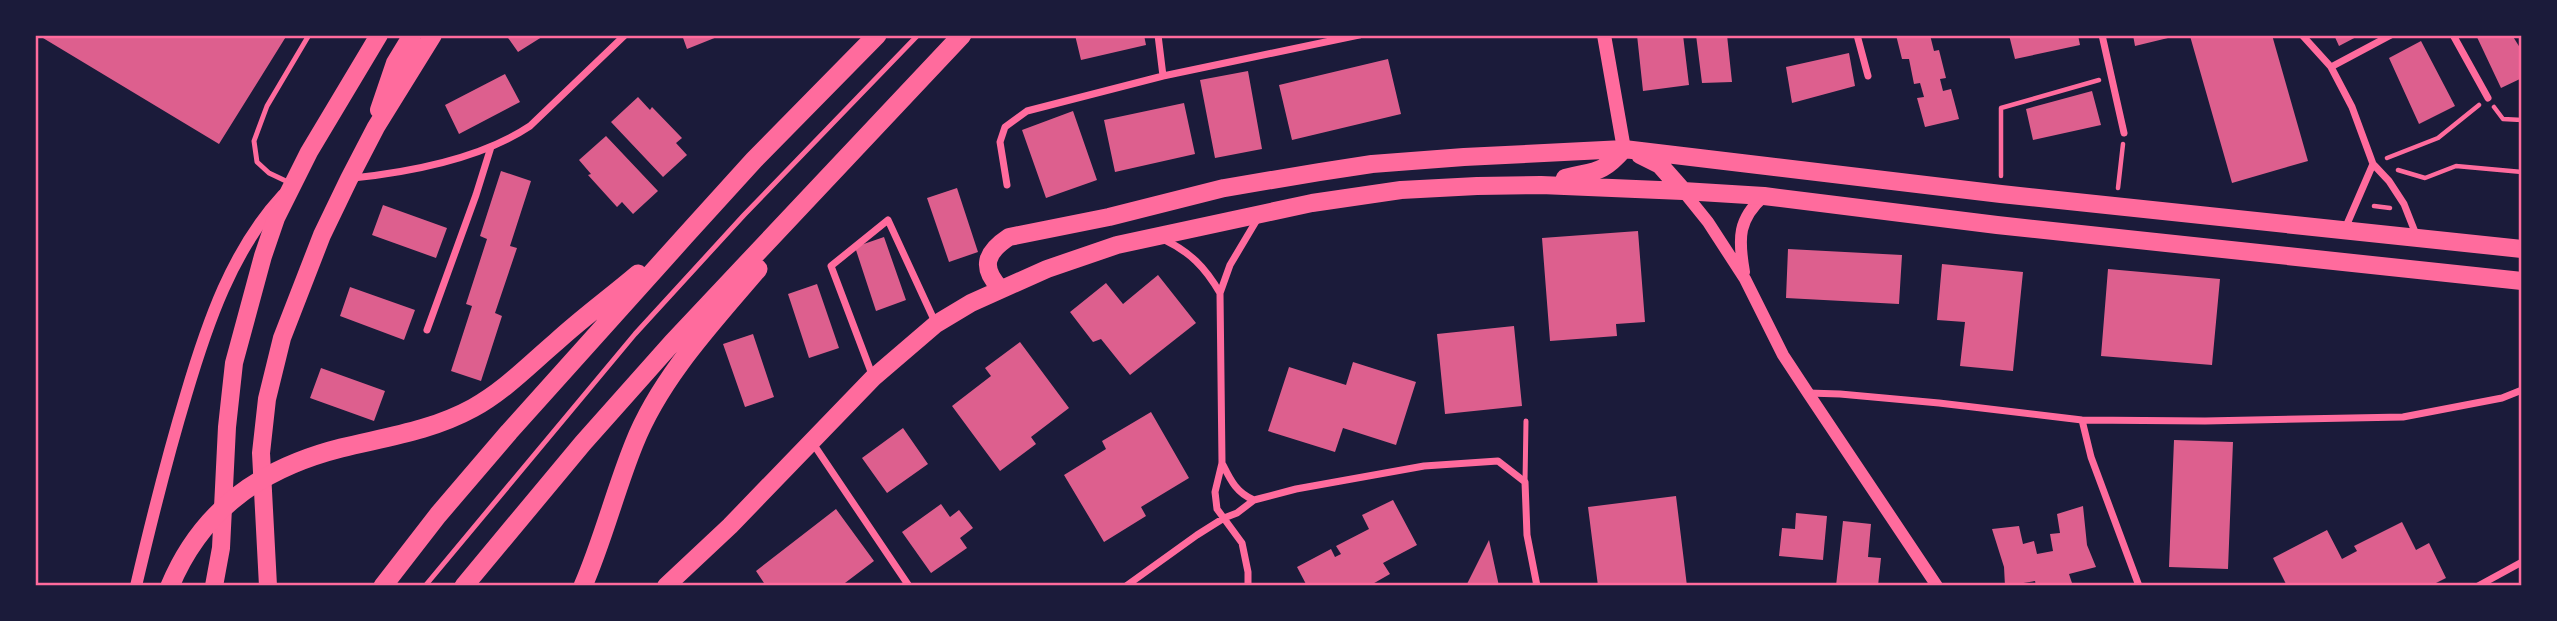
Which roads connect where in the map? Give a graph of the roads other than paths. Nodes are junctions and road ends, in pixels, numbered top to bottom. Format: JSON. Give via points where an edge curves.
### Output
{"nodes":[{"id":1,"x":309,"y":35,"type":"edge"},
{"id":2,"x":379,"y":35,"type":"edge"},
{"id":3,"x":412,"y":35,"type":"edge"},
{"id":4,"x":433,"y":35,"type":"edge"},
{"id":5,"x":625,"y":35,"type":"edge"},
{"id":6,"x":877,"y":35,"type":"edge"},
{"id":7,"x":918,"y":35,"type":"edge"},
{"id":8,"x":962,"y":35,"type":"edge"},
{"id":9,"x":1158,"y":35,"type":"edge"},
{"id":10,"x":1359,"y":35,"type":"edge"},
{"id":11,"x":1604,"y":35,"type":"edge"},
{"id":12,"x":1857,"y":35,"type":"edge"},
{"id":13,"x":2102,"y":35,"type":"edge"},
{"id":14,"x":2302,"y":35,"type":"edge"},
{"id":15,"x":2391,"y":35,"type":"edge"},
{"id":16,"x":2454,"y":35,"type":"edge"},
{"id":17,"x":2331,"y":67,"type":"junction"},
{"id":18,"x":1163,"y":76,"type":"junction"},
{"id":19,"x":1868,"y":76,"type":"dead end"},
{"id":20,"x":2488,"y":98,"type":"road end"},
{"id":21,"x":376,"y":127,"type":"junction"},
{"id":22,"x":2124,"y":133,"type":"road end"},
{"id":23,"x":491,"y":147,"type":"junction"},
{"id":24,"x":1624,"y":149,"type":"junction"},
{"id":25,"x":2373,"y":164,"type":"junction"},
{"id":26,"x":828,"y":178,"type":"junction"},
{"id":27,"x":349,"y":179,"type":"junction"},
{"id":28,"x":293,"y":184,"type":"junction"},
{"id":29,"x":1007,"y":185,"type":"dead end"},
{"id":30,"x":1541,"y":185,"type":"junction"},
{"id":31,"x":1684,"y":191,"type":"junction"},
{"id":32,"x":1764,"y":196,"type":"junction"},
{"id":33,"x":1261,"y":214,"type":"junction"},
{"id":34,"x":2344,"y":231,"type":"junction"},
{"id":35,"x":685,"y":236,"type":"junction"},
{"id":36,"x":1155,"y":236,"type":"junction"},
{"id":37,"x":2418,"y":238,"type":"junction"},
{"id":38,"x":2522,"y":249,"type":"edge"},
{"id":39,"x":2340,"y":262,"type":"junction"},
{"id":40,"x":1745,"y":279,"type":"junction"},
{"id":41,"x":2522,"y":282,"type":"edge"},
{"id":42,"x":1000,"y":288,"type":"junction"},
{"id":43,"x":1220,"y":293,"type":"junction"},
{"id":44,"x":936,"y":324,"type":"junction"},
{"id":45,"x":427,"y":330,"type":"dead end"},
{"id":46,"x":873,"y":378,"type":"junction"},
{"id":47,"x":2522,"y":390,"type":"edge"},
{"id":48,"x":1808,"y":393,"type":"junction"},
{"id":49,"x":2082,"y":420,"type":"junction"},
{"id":50,"x":1526,"y":421,"type":"dead end"},
{"id":51,"x":812,"y":442,"type":"junction"},
{"id":52,"x":1222,"y":463,"type":"junction"},
{"id":53,"x":1525,"y":482,"type":"junction"},
{"id":54,"x":1254,"y":500,"type":"junction"},
{"id":55,"x":1224,"y":517,"type":"junction"},
{"id":56,"x":2522,"y":562,"type":"edge"},
{"id":57,"x":136,"y":586,"type":"edge"},
{"id":58,"x":170,"y":586,"type":"edge"},
{"id":59,"x":214,"y":586,"type":"edge"},
{"id":60,"x":268,"y":586,"type":"edge"},
{"id":61,"x":383,"y":586,"type":"edge"},
{"id":62,"x":425,"y":586,"type":"edge"},
{"id":63,"x":464,"y":586,"type":"edge"},
{"id":64,"x":583,"y":586,"type":"edge"},
{"id":65,"x":666,"y":586,"type":"edge"},
{"id":66,"x":909,"y":586,"type":"edge"},
{"id":67,"x":1126,"y":586,"type":"edge"},
{"id":68,"x":1248,"y":586,"type":"edge"},
{"id":69,"x":1537,"y":586,"type":"edge"},
{"id":70,"x":1937,"y":586,"type":"edge"},
{"id":71,"x":2139,"y":586,"type":"edge"},
{"id":72,"x":2478,"y":586,"type":"edge"}],
"edges":[{"from":1,"to":28,"type":"lane","via":[[267,106],[254,141],[257,162]]},
{"from":2,"to":28,"type":"main road"},
{"from":3,"to":21,"type":"main road","via":[[386,83]]},
{"from":4,"to":21,"type":"main road"},
{"from":5,"to":23,"type":"street","via":[[530,126]]},
{"from":6,"to":35,"type":"highway"},
{"from":7,"to":62,"type":"lane","via":[[635,334]]},
{"from":8,"to":26,"type":"highway"},
{"from":9,"to":18,"type":"street"},
{"from":10,"to":18,"type":"street"},
{"from":11,"to":24,"type":"main road"},
{"from":12,"to":19,"type":"street"},
{"from":13,"to":22,"type":"street"},
{"from":14,"to":17,"type":"street"},
{"from":15,"to":17,"type":"street"},
{"from":16,"to":20,"type":"street"},
{"from":17,"to":25,"type":"street"},
{"from":18,"to":29,"type":"street","via":[[1027,111],[1006,127],[1000,142]]},
{"from":21,"to":27,"type":"main road"},
{"from":23,"to":27,"type":"street"},
{"from":23,"to":45,"type":"street"},
{"from":24,"to":30,"type":"main road","via":[[1597,172]]},
{"from":24,"to":31,"type":"main road","via":[[1660,165]]},
{"from":24,"to":34,"type":"main road"},
{"from":24,"to":42,"type":"main road","via":[[1372,164],[1224,188],[1009,237],[995,246],[987,264]]},
{"from":25,"to":34,"type":"street"},
{"from":25,"to":37,"type":"street","via":[[2404,204]]},
{"from":26,"to":63,"type":"highway","via":[[583,443]]},
{"from":26,"to":64,"type":"highway","via":[[666,383],[634,443]]},
{"from":27,"to":60,"type":"main road","via":[[296,299],[267,399],[261,453]]},
{"from":28,"to":57,"type":"street","via":[[267,213],[217,304],[177,424]]},
{"from":28,"to":59,"type":"main road","via":[[263,256],[234,363],[221,548]]},
{"from":30,"to":31,"type":"main road"},
{"from":30,"to":33,"type":"main road","via":[[1401,190]]},
{"from":31,"to":32,"type":"main road"},
{"from":31,"to":40,"type":"street"},
{"from":32,"to":39,"type":"main road"},
{"from":32,"to":40,"type":"street","via":[[1751,207],[1742,225]]},
{"from":33,"to":36,"type":"main road"},
{"from":33,"to":43,"type":"street","via":[[1230,265]]},
{"from":34,"to":37,"type":"main road"},
{"from":34,"to":39,"type":"main road"},
{"from":35,"to":58,"type":"highway","via":[[476,407],[419,431],[305,458],[253,483],[204,530]]},
{"from":35,"to":61,"type":"highway","via":[[482,463]]},
{"from":36,"to":42,"type":"main road","via":[[1117,245]]},
{"from":36,"to":43,"type":"street","via":[[1196,259]]},
{"from":37,"to":38,"type":"main road"},
{"from":39,"to":41,"type":"main road"},
{"from":40,"to":48,"type":"street","via":[[1783,355]]},
{"from":42,"to":44,"type":"main road"},
{"from":43,"to":52,"type":"street"},
{"from":44,"to":46,"type":"main road"},
{"from":44,"to":46,"type":"street","via":[[888,220],[831,266]]},
{"from":46,"to":51,"type":"main road"},
{"from":47,"to":49,"type":"street","via":[[2403,417]]},
{"from":48,"to":49,"type":"street"},
{"from":48,"to":70,"type":"street"},
{"from":49,"to":71,"type":"street","via":[[2091,457]]},
{"from":50,"to":53,"type":"lane"},
{"from":51,"to":65,"type":"main road"},
{"from":51,"to":66,"type":"street"},
{"from":52,"to":54,"type":"street","via":[[1243,496]]},
{"from":52,"to":55,"type":"street","via":[[1215,492],[1217,509]]},
{"from":53,"to":54,"type":"street","via":[[1498,461],[1436,465]]},
{"from":53,"to":69,"type":"street","via":[[1527,535]]},
{"from":54,"to":55,"type":"street"},
{"from":55,"to":67,"type":"street"},
{"from":55,"to":68,"type":"street","via":[[1242,543]]},
{"from":56,"to":72,"type":"street"}]}
